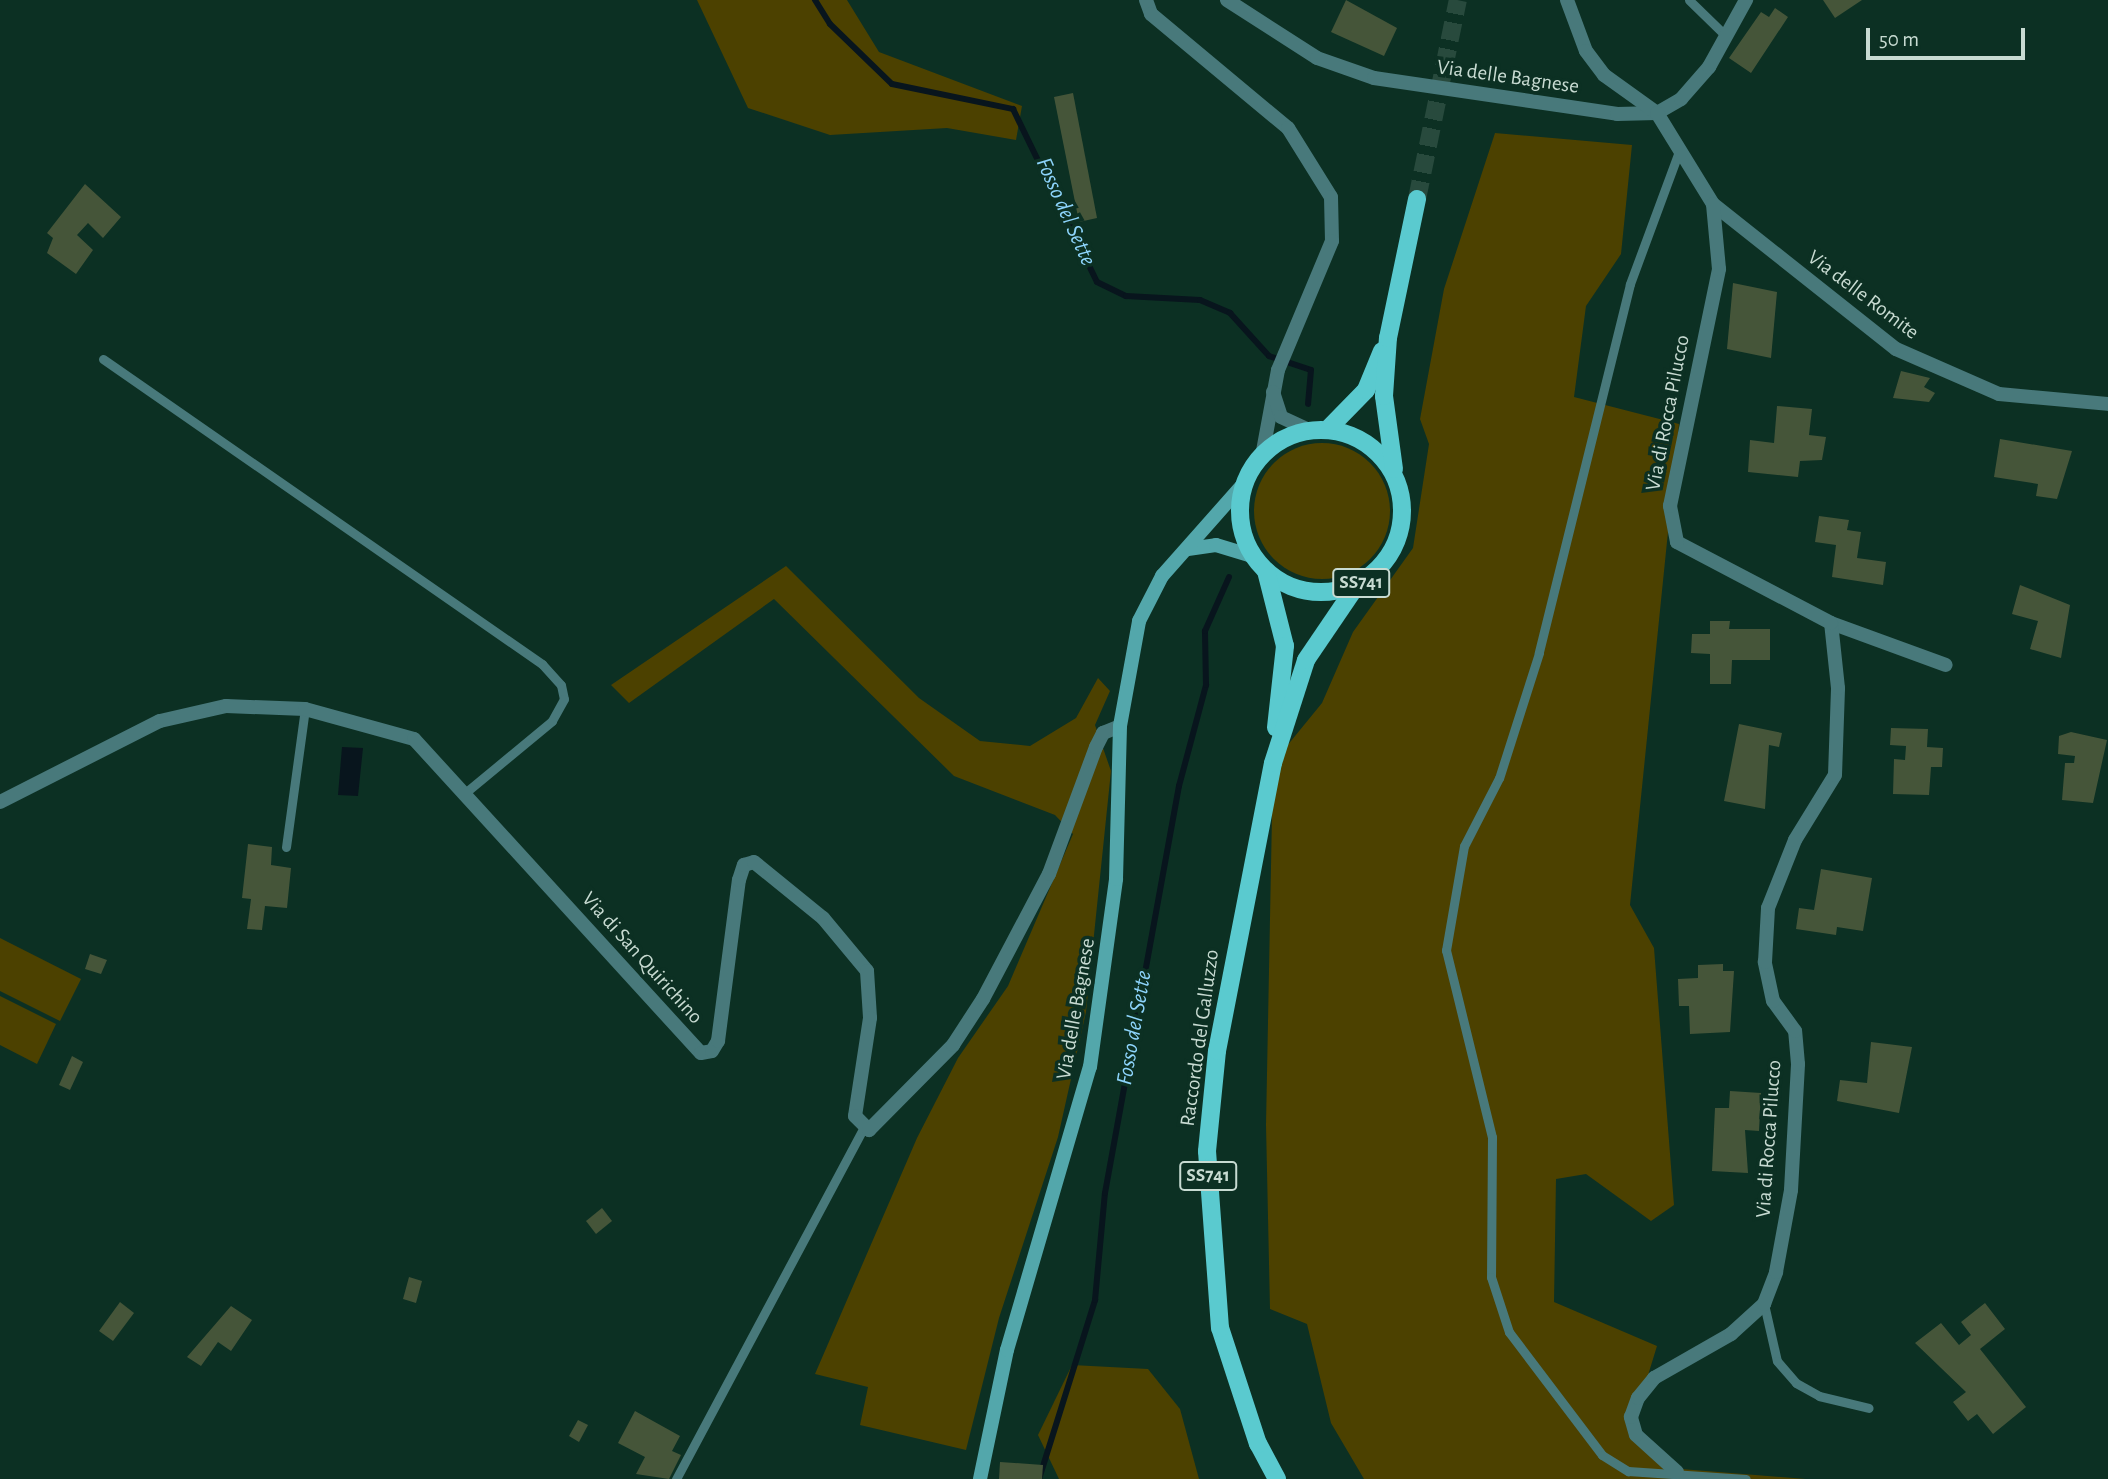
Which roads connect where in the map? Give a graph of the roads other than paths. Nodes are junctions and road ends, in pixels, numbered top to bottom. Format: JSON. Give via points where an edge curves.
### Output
{"nodes":[{"id":1,"x":1146,"y":0,"type":"edge"},
{"id":2,"x":1227,"y":0,"type":"edge"},
{"id":3,"x":1567,"y":0,"type":"edge"},
{"id":4,"x":1689,"y":0,"type":"edge"},
{"id":5,"x":1746,"y":0,"type":"edge"},
{"id":6,"x":1727,"y":37,"type":"junction"},
{"id":7,"x":1657,"y":113,"type":"junction"},
{"id":8,"x":1678,"y":154,"type":"junction"},
{"id":9,"x":1418,"y":199,"type":"tunnel mouth"},
{"id":10,"x":1713,"y":204,"type":"junction"},
{"id":11,"x":1388,"y":338,"type":"junction"},
{"id":12,"x":103,"y":359,"type":"dead end"},
{"id":13,"x":1272,"y":390,"type":"junction"},
{"id":14,"x":2108,"y":404,"type":"edge"},
{"id":15,"x":1318,"y":430,"type":"junction"},
{"id":16,"x":1262,"y":456,"type":"junction"},
{"id":17,"x":1395,"y":476,"type":"junction"},
{"id":18,"x":1247,"y":480,"type":"junction"},
{"id":19,"x":1186,"y":550,"type":"junction"},
{"id":20,"x":1251,"y":556,"type":"junction"},
{"id":21,"x":1266,"y":571,"type":"junction"},
{"id":22,"x":1357,"y":585,"type":"junction"},
{"id":23,"x":1831,"y":623,"type":"junction"},
{"id":24,"x":1946,"y":665,"type":"dead end"},
{"id":25,"x":305,"y":709,"type":"junction"},
{"id":26,"x":1120,"y":726,"type":"junction"},
{"id":27,"x":1273,"y":763,"type":"junction"},
{"id":28,"x":465,"y":793,"type":"junction"},
{"id":29,"x":0,"y":802,"type":"edge"},
{"id":30,"x":286,"y":847,"type":"dead end"},
{"id":31,"x":863,"y":1129,"type":"junction"},
{"id":32,"x":1764,"y":1304,"type":"junction"},
{"id":33,"x":1869,"y":1408,"type":"dead end"},
{"id":34,"x":1677,"y":1472,"type":"junction"},
{"id":35,"x":676,"y":1479,"type":"edge"},
{"id":36,"x":980,"y":1479,"type":"edge"},
{"id":37,"x":1277,"y":1479,"type":"edge"},
{"id":38,"x":1746,"y":1479,"type":"edge"}],
"edges":[{"from":1,"to":13,"type":"street","via":[[1151,14],[1288,128],[1331,197],[1332,242]]},
{"from":2,"to":7,"type":"street","name":"Via delle Bagnese","via":[[1317,58],[1374,78],[1604,113]]},
{"from":3,"to":7,"type":"street","via":[[1586,51],[1604,75]]},
{"from":4,"to":6,"type":"lane"},
{"from":5,"to":6,"type":"street"},
{"from":6,"to":7,"type":"street","via":[[1681,99]]},
{"from":7,"to":8,"type":"street","name":"Via delle Romite"},
{"from":8,"to":10,"type":"street","name":"Via delle Romite"},
{"from":8,"to":34,"type":"lane","via":[[1630,284],[1539,653],[1499,778],[1464,846],[1446,950],[1492,1137],[1496,1304],[1519,1348],[1551,1381],[1602,1455],[1628,1471]]},
{"from":9,"to":11,"type":"main road","number":"SS741"},
{"from":10,"to":14,"type":"street","name":"Via delle Romite","via":[[1896,349],[1945,376],[1999,394]]},
{"from":10,"to":23,"type":"street","name":"Via di Rocca Pilucco","via":[[1719,269],[1671,506],[1677,542]]},
{"from":11,"to":15,"type":"main road","number":"SS741","via":[[1366,390]]},
{"from":11,"to":17,"type":"main road","number":"SS741","via":[[1384,396]]},
{"from":12,"to":28,"type":"lane","via":[[542,664],[561,685],[564,699],[552,721]]},
{"from":13,"to":15,"type":"street","via":[[1282,417]]},
{"from":13,"to":16,"type":"street"},
{"from":15,"to":16,"type":"main road","number":"SS741"},
{"from":15,"to":17,"type":"main road","number":"SS741","via":[[1367,443]]},
{"from":16,"to":18,"type":"main road","number":"SS741"},
{"from":17,"to":22,"type":"main road","number":"SS741","via":[[1403,502],[1395,547]]},
{"from":18,"to":19,"type":"main road","name":"Via delle Bagnese"},
{"from":18,"to":20,"type":"main road","number":"SS741","via":[[1240,510]]},
{"from":19,"to":20,"type":"main road","via":[[1216,545]]},
{"from":19,"to":26,"type":"main road","name":"Via delle Bagnese","via":[[1145,604]]},
{"from":20,"to":21,"type":"main road","number":"SS741"},
{"from":21,"to":22,"type":"main road","number":"SS741","via":[[1304,591]]},
{"from":21,"to":27,"type":"main road","name":"Raccordo del Galluzzo","number":"SS741","via":[[1285,646]]},
{"from":22,"to":27,"type":"main road","name":"Raccordo del Galluzzo","number":"SS741","via":[[1306,660]]},
{"from":23,"to":24,"type":"street","name":"Via di Rocca Pilucco"},
{"from":23,"to":32,"type":"street","name":"Via di Rocca Pilucco","via":[[1838,644],[1835,775],[1795,840],[1768,908],[1765,962],[1773,1001],[1795,1031],[1798,1064],[1791,1190]]},
{"from":25,"to":28,"type":"street","name":"Via di San Quirichino","via":[[414,739]]},
{"from":25,"to":29,"type":"street","name":"Via di San Quirichino","via":[[226,706],[160,721]]},
{"from":25,"to":30,"type":"lane"},
{"from":26,"to":31,"type":"street","via":[[1103,733],[1049,874],[983,999],[953,1045],[880,1122]]},
{"from":26,"to":36,"type":"main road","name":"Via delle Bagnese","via":[[1116,879],[1090,1068],[1007,1350]]},
{"from":27,"to":37,"type":"main road","name":"Raccordo del Galluzzo","number":"SS741","via":[[1217,1051],[1207,1151],[1220,1328],[1258,1444]]},
{"from":28,"to":31,"type":"street","name":"Via di San Quirichino","via":[[701,1053],[718,1041],[741,872],[754,862],[763,867],[822,918],[866,971],[870,1018],[855,1116]]},
{"from":31,"to":35,"type":"lane"},
{"from":32,"to":33,"type":"lane","name":"Via di Rocca Pilucco","via":[[1777,1361],[1796,1383],[1819,1396]]},
{"from":32,"to":34,"type":"street","via":[[1731,1334],[1654,1378],[1639,1398],[1631,1417],[1636,1435]]},
{"from":34,"to":38,"type":"lane"}]}
